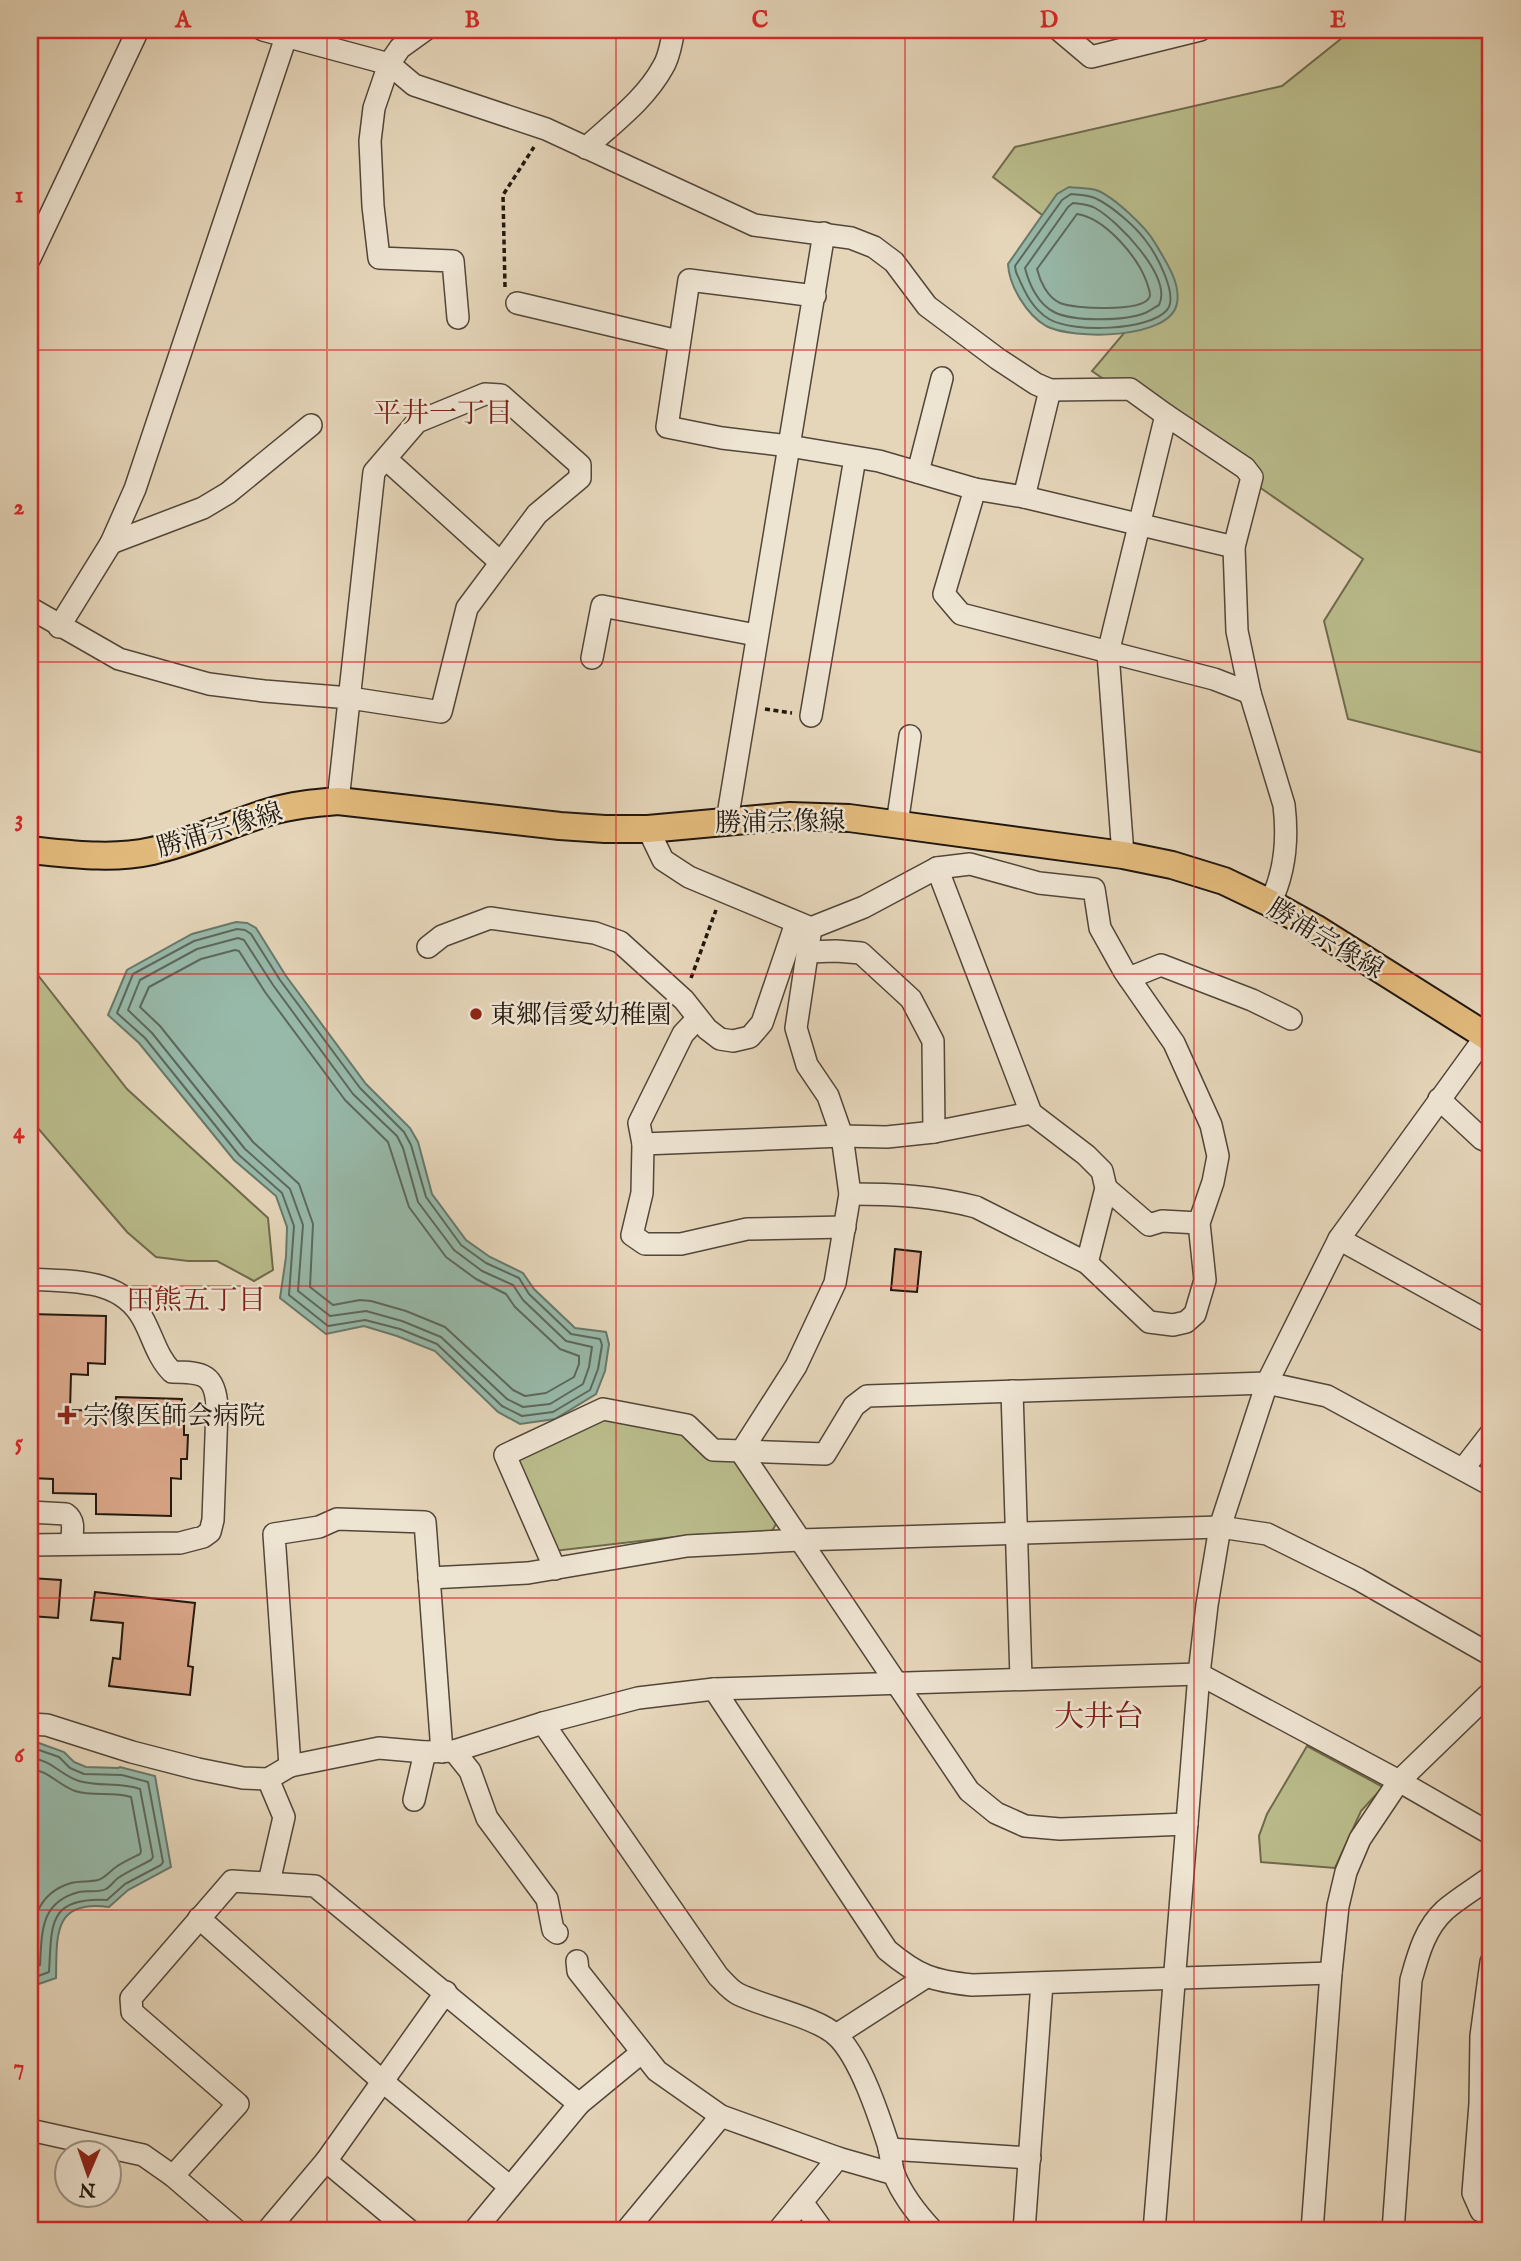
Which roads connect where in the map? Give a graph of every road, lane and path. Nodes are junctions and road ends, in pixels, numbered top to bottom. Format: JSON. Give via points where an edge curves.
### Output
{"nodes":[{"id":1,"x":138,"y":30,"type":"edge"},
{"id":2,"x":263,"y":30,"type":"edge"},
{"id":3,"x":425,"y":30,"type":"edge"},
{"id":4,"x":674,"y":30,"type":"edge"},
{"id":5,"x":1059,"y":30,"type":"edge"},
{"id":6,"x":1200,"y":30,"type":"edge"},
{"id":7,"x":286,"y":37,"type":"junction"},
{"id":8,"x":389,"y":64,"type":"junction"},
{"id":9,"x":546,"y":129,"type":"junction"},
{"id":10,"x":586,"y":148,"type":"junction"},
{"id":11,"x":824,"y":233,"type":"junction"},
{"id":12,"x":30,"y":258,"type":"edge"},
{"id":13,"x":815,"y":296,"type":"junction"},
{"id":14,"x":517,"y":303,"type":"joint"},
{"id":15,"x":458,"y":318,"type":"dead end"},
{"id":16,"x":678,"y":341,"type":"junction"},
{"id":17,"x":942,"y":378,"type":"dead end"},
{"id":18,"x":1050,"y":390,"type":"junction"},
{"id":19,"x":1166,"y":415,"type":"junction"},
{"id":20,"x":311,"y":425,"type":"dead end"},
{"id":21,"x":789,"y":446,"type":"junction"},
{"id":22,"x":855,"y":458,"type":"junction"},
{"id":23,"x":386,"y":459,"type":"junction"},
{"id":24,"x":918,"y":472,"type":"junction"},
{"id":25,"x":975,"y":489,"type":"junction"},
{"id":26,"x":1024,"y":497,"type":"junction"},
{"id":27,"x":1140,"y":526,"type":"junction"},
{"id":28,"x":111,"y":543,"type":"junction"},
{"id":29,"x":1234,"y":547,"type":"junction"},
{"id":30,"x":500,"y":562,"type":"junction"},
{"id":31,"x":30,"y":608,"type":"edge"},
{"id":32,"x":60,"y":627,"type":"junction"},
{"id":33,"x":756,"y":635,"type":"junction"},
{"id":34,"x":1108,"y":653,"type":"junction"},
{"id":35,"x":592,"y":658,"type":"dead end"},
{"id":36,"x":1250,"y":692,"type":"junction"},
{"id":37,"x":350,"y":698,"type":"junction"},
{"id":38,"x":747,"y":706,"type":"junction"},
{"id":39,"x":811,"y":716,"type":"joint"},
{"id":40,"x":911,"y":736,"type":"dead end"},
{"id":41,"x":338,"y":801,"type":"junction"},
{"id":42,"x":727,"y":821,"type":"junction"},
{"id":43,"x":897,"y":824,"type":"junction"},
{"id":44,"x":648,"y":829,"type":"junction"},
{"id":45,"x":30,"y":850,"type":"edge"},
{"id":46,"x":1123,"y":855,"type":"junction"},
{"id":47,"x":936,"y":868,"type":"junction"},
{"id":48,"x":722,"y":892,"type":"junction"},
{"id":49,"x":1270,"y":903,"type":"junction"},
{"id":50,"x":803,"y":926,"type":"junction"},
{"id":51,"x":428,"y":947,"type":"dead end"},
{"id":52,"x":807,"y":952,"type":"junction"},
{"id":53,"x":1129,"y":978,"type":"junction"},
{"id":54,"x":684,"y":1000,"type":"junction"},
{"id":55,"x":697,"y":1019,"type":"junction"},
{"id":56,"x":1291,"y":1019,"type":"dead end"},
{"id":57,"x":1489,"y":1038,"type":"edge"},
{"id":58,"x":1439,"y":1099,"type":"junction"},
{"id":59,"x":1031,"y":1113,"type":"junction"},
{"id":60,"x":933,"y":1132,"type":"junction"},
{"id":61,"x":842,"y":1136,"type":"junction"},
{"id":62,"x":1491,"y":1143,"type":"edge"},
{"id":63,"x":643,"y":1144,"type":"junction"},
{"id":64,"x":1106,"y":1188,"type":"junction"},
{"id":65,"x":850,"y":1194,"type":"junction"},
{"id":66,"x":1199,"y":1223,"type":"junction"},
{"id":67,"x":845,"y":1227,"type":"junction"},
{"id":68,"x":1339,"y":1239,"type":"junction"},
{"id":69,"x":1087,"y":1262,"type":"junction"},
{"id":70,"x":30,"y":1279,"type":"edge"},
{"id":71,"x":1491,"y":1323,"type":"edge"},
{"id":72,"x":1267,"y":1383,"type":"junction"},
{"id":73,"x":1013,"y":1391,"type":"junction"},
{"id":74,"x":1491,"y":1433,"type":"edge"},
{"id":75,"x":741,"y":1452,"type":"junction"},
{"id":76,"x":1463,"y":1469,"type":"junction"},
{"id":77,"x":1491,"y":1485,"type":"edge"},
{"id":78,"x":30,"y":1512,"type":"edge"},
{"id":79,"x":1220,"y":1527,"type":"junction"},
{"id":80,"x":1018,"y":1533,"type":"junction"},
{"id":81,"x":800,"y":1540,"type":"junction"},
{"id":82,"x":71,"y":1544,"type":"junction"},
{"id":83,"x":30,"y":1545,"type":"edge"},
{"id":84,"x":555,"y":1569,"type":"junction"},
{"id":85,"x":429,"y":1578,"type":"junction"},
{"id":86,"x":1491,"y":1655,"type":"edge"},
{"id":87,"x":1199,"y":1674,"type":"junction"},
{"id":88,"x":1021,"y":1678,"type":"junction"},
{"id":89,"x":894,"y":1682,"type":"junction"},
{"id":90,"x":715,"y":1689,"type":"junction"},
{"id":91,"x":1491,"y":1692,"type":"edge"},
{"id":92,"x":543,"y":1723,"type":"junction"},
{"id":93,"x":30,"y":1724,"type":"edge"},
{"id":94,"x":440,"y":1752,"type":"junction"},
{"id":95,"x":290,"y":1766,"type":"junction"},
{"id":96,"x":268,"y":1779,"type":"junction"},
{"id":97,"x":1399,"y":1781,"type":"junction"},
{"id":98,"x":414,"y":1800,"type":"dead end"},
{"id":99,"x":1187,"y":1824,"type":"junction"},
{"id":100,"x":1491,"y":1833,"type":"edge"},
{"id":101,"x":1491,"y":1877,"type":"edge"},
{"id":102,"x":269,"y":1882,"type":"junction"},
{"id":103,"x":199,"y":1918,"type":"junction"},
{"id":104,"x":557,"y":1933,"type":"dead end"},
{"id":105,"x":577,"y":1961,"type":"dead end"},
{"id":106,"x":1491,"y":1962,"type":"edge"},
{"id":107,"x":1331,"y":1973,"type":"junction"},
{"id":108,"x":926,"y":1977,"type":"junction"},
{"id":109,"x":1176,"y":1978,"type":"junction"},
{"id":110,"x":1042,"y":1983,"type":"junction"},
{"id":111,"x":446,"y":1992,"type":"junction"},
{"id":112,"x":836,"y":2035,"type":"junction"},
{"id":113,"x":641,"y":2053,"type":"junction"},
{"id":114,"x":382,"y":2081,"type":"junction"},
{"id":115,"x":579,"y":2105,"type":"junction"},
{"id":116,"x":721,"y":2116,"type":"junction"},
{"id":117,"x":30,"y":2130,"type":"edge"},
{"id":118,"x":889,"y":2149,"type":"junction"},
{"id":119,"x":838,"y":2158,"type":"junction"},
{"id":120,"x":1030,"y":2158,"type":"junction"},
{"id":121,"x":326,"y":2161,"type":"junction"},
{"id":122,"x":894,"y":2174,"type":"junction"},
{"id":123,"x":173,"y":2176,"type":"junction"},
{"id":124,"x":510,"y":2187,"type":"junction"},
{"id":125,"x":802,"y":2202,"type":"junction"},
{"id":126,"x":1491,"y":2215,"type":"edge"},
{"id":127,"x":237,"y":2231,"type":"edge"},
{"id":128,"x":267,"y":2231,"type":"edge"},
{"id":129,"x":410,"y":2231,"type":"edge"},
{"id":130,"x":474,"y":2231,"type":"edge"},
{"id":131,"x":626,"y":2231,"type":"edge"},
{"id":132,"x":778,"y":2231,"type":"edge"},
{"id":133,"x":823,"y":2231,"type":"edge"},
{"id":134,"x":933,"y":2231,"type":"edge"},
{"id":135,"x":1024,"y":2231,"type":"edge"},
{"id":136,"x":1154,"y":2231,"type":"edge"},
{"id":137,"x":1312,"y":2231,"type":"edge"},
{"id":138,"x":1394,"y":2231,"type":"edge"}],
"edges":[{"from":1,"to":12,"type":"street"},
{"from":2,"to":7,"type":"street"},
{"from":3,"to":8,"type":"street","via":[[400,48]]},
{"from":4,"to":10,"type":"street","via":[[664,66],[653,82]]},
{"from":5,"to":6,"type":"street","via":[[1091,58]]},
{"from":7,"to":8,"type":"street"},
{"from":7,"to":28,"type":"street","via":[[135,489]]},
{"from":8,"to":9,"type":"street","via":[[414,85]]},
{"from":8,"to":15,"type":"street","via":[[374,108],[370,141],[379,258],[453,261]]},
{"from":9,"to":10,"type":"street"},
{"from":9,"to":14,"type":"path","via":[[503,195],[506,289]]},
{"from":10,"to":11,"type":"street","via":[[754,225]]},
{"from":11,"to":13,"type":"street"},
{"from":11,"to":18,"type":"street","via":[[874,247],[894,262],[928,306],[998,359]]},
{"from":13,"to":16,"type":"street","via":[[689,280]]},
{"from":13,"to":21,"type":"street"},
{"from":14,"to":16,"type":"street"},
{"from":16,"to":21,"type":"street","via":[[667,427]]},
{"from":17,"to":24,"type":"street"},
{"from":18,"to":19,"type":"street","via":[[1130,389]]},
{"from":18,"to":26,"type":"street"},
{"from":19,"to":27,"type":"street"},
{"from":19,"to":29,"type":"street","via":[[1252,477]]},
{"from":20,"to":28,"type":"street","via":[[203,508]]},
{"from":21,"to":22,"type":"street"},
{"from":21,"to":33,"type":"street"},
{"from":22,"to":24,"type":"street"},
{"from":22,"to":39,"type":"street"},
{"from":23,"to":30,"type":"street"},
{"from":23,"to":30,"type":"street","via":[[418,422],[485,394],[501,395],[580,465],[580,478],[537,514]]},
{"from":23,"to":37,"type":"street","via":[[374,472]]},
{"from":24,"to":25,"type":"street"},
{"from":25,"to":26,"type":"street"},
{"from":25,"to":34,"type":"street","via":[[944,594],[961,614]]},
{"from":26,"to":27,"type":"street"},
{"from":27,"to":29,"type":"street"},
{"from":27,"to":34,"type":"street"},
{"from":28,"to":32,"type":"street"},
{"from":29,"to":36,"type":"street","via":[[1237,631]]},
{"from":30,"to":37,"type":"street","via":[[467,608],[440,712]]},
{"from":31,"to":32,"type":"street"},
{"from":32,"to":37,"type":"street","via":[[119,659],[209,684]]},
{"from":33,"to":35,"type":"street","via":[[602,606]]},
{"from":33,"to":38,"type":"street"},
{"from":34,"to":36,"type":"street"},
{"from":34,"to":46,"type":"street"},
{"from":36,"to":49,"type":"street","via":[[1286,823],[1285,854]]},
{"from":37,"to":41,"type":"street"},
{"from":38,"to":39,"type":"path"},
{"from":38,"to":42,"type":"street"},
{"from":40,"to":43,"type":"street"},
{"from":41,"to":44,"type":"main road","name":"勝浦宗像線","via":[[560,826]]},
{"from":41,"to":45,"type":"main road","name":"勝浦宗像線","via":[[271,811],[129,854]]},
{"from":42,"to":43,"type":"main road","name":"勝浦宗像線","via":[[790,816]]},
{"from":42,"to":44,"type":"main road","name":"勝浦宗像線"},
{"from":43,"to":46,"type":"main road","name":"勝浦宗像線"},
{"from":44,"to":48,"type":"street","via":[[663,860]]},
{"from":46,"to":49,"type":"main road","name":"勝浦宗像線","via":[[1172,864]]},
{"from":47,"to":50,"type":"street","via":[[864,907]]},
{"from":47,"to":53,"type":"street","via":[[970,864],[1039,883],[1094,889],[1100,928]]},
{"from":47,"to":59,"type":"street"},
{"from":48,"to":50,"type":"street"},
{"from":48,"to":54,"type":"path"},
{"from":49,"to":57,"type":"main road","name":"勝浦宗像線"},
{"from":50,"to":52,"type":"street"},
{"from":50,"to":55,"type":"street","via":[[762,1023],[750,1037],[720,1038]]},
{"from":51,"to":54,"type":"street","via":[[442,936],[490,918],[595,933],[621,942]]},
{"from":52,"to":60,"type":"street","via":[[861,953],[911,999],[933,1041]]},
{"from":52,"to":61,"type":"street","via":[[796,1028],[807,1065],[828,1096]]},
{"from":53,"to":56,"type":"street","via":[[1161,965]]},
{"from":53,"to":66,"type":"street","via":[[1174,1043],[1211,1125],[1218,1156]]},
{"from":54,"to":55,"type":"street"},
{"from":55,"to":63,"type":"street","via":[[683,1034],[639,1123]]},
{"from":57,"to":58,"type":"street"},
{"from":58,"to":62,"type":"street"},
{"from":58,"to":68,"type":"street"},
{"from":59,"to":60,"type":"street"},
{"from":59,"to":64,"type":"street","via":[[1102,1171]]},
{"from":60,"to":61,"type":"street"},
{"from":61,"to":63,"type":"street"},
{"from":61,"to":65,"type":"street"},
{"from":63,"to":67,"type":"street","via":[[642,1193],[632,1235],[645,1244],[681,1244],[747,1229]]},
{"from":64,"to":66,"type":"street","via":[[1149,1225]]},
{"from":64,"to":69,"type":"street"},
{"from":65,"to":67,"type":"street"},
{"from":65,"to":69,"type":"street","via":[[894,1194],[976,1207]]},
{"from":66,"to":69,"type":"street","via":[[1205,1280],[1195,1314],[1185,1322],[1149,1322]]},
{"from":67,"to":75,"type":"street","via":[[835,1283],[822,1312],[796,1366]]},
{"from":68,"to":71,"type":"street"},
{"from":68,"to":72,"type":"street"},
{"from":70,"to":82,"type":"street","via":[[108,1287],[135,1305],[163,1363],[172,1372],[197,1372],[212,1382],[217,1394],[210,1532],[180,1543]]},
{"from":72,"to":73,"type":"street"},
{"from":72,"to":76,"type":"street","via":[[1327,1396]]},
{"from":72,"to":79,"type":"street"},
{"from":73,"to":75,"type":"street","via":[[867,1396],[853,1406],[825,1454]]},
{"from":73,"to":80,"type":"street"},
{"from":74,"to":76,"type":"street"},
{"from":75,"to":81,"type":"street"},
{"from":75,"to":84,"type":"street","via":[[713,1450],[687,1425],[603,1409],[505,1455]]},
{"from":76,"to":77,"type":"street"},
{"from":78,"to":82,"type":"street","via":[[69,1515]]},
{"from":79,"to":80,"type":"street"},
{"from":79,"to":86,"type":"street","via":[[1267,1534],[1358,1579]]},
{"from":79,"to":87,"type":"street"},
{"from":80,"to":81,"type":"street"},
{"from":80,"to":88,"type":"street"},
{"from":81,"to":84,"type":"street","via":[[687,1546]]},
{"from":81,"to":89,"type":"street"},
{"from":82,"to":83,"type":"street"},
{"from":84,"to":85,"type":"street"},
{"from":85,"to":94,"type":"street"},
{"from":85,"to":95,"type":"street","via":[[425,1522],[337,1519],[319,1527],[274,1534]]},
{"from":87,"to":88,"type":"street"},
{"from":87,"to":97,"type":"street"},
{"from":87,"to":99,"type":"street"},
{"from":88,"to":89,"type":"street"},
{"from":89,"to":90,"type":"street"},
{"from":89,"to":99,"type":"street","via":[[969,1791],[996,1813],[1025,1826],[1060,1829]]},
{"from":90,"to":92,"type":"street","via":[[638,1698]]},
{"from":90,"to":108,"type":"street","via":[[887,1950]]},
{"from":91,"to":97,"type":"street"},
{"from":92,"to":94,"type":"street"},
{"from":92,"to":112,"type":"street","via":[[718,1976],[735,1992]]},
{"from":93,"to":96,"type":"street","via":[[198,1769]]},
{"from":94,"to":95,"type":"street","via":[[379,1748]]},
{"from":94,"to":98,"type":"street"},
{"from":94,"to":104,"type":"street","via":[[470,1772],[487,1818],[547,1899]]},
{"from":95,"to":96,"type":"street"},
{"from":96,"to":102,"type":"street","via":[[284,1817]]},
{"from":97,"to":100,"type":"street"},
{"from":97,"to":107,"type":"street","via":[[1360,1839],[1346,1872]]},
{"from":99,"to":109,"type":"street"},
{"from":101,"to":138,"type":"street","via":[[1444,1911],[1418,1954],[1411,1980]]},
{"from":102,"to":103,"type":"street","via":[[232,1881]]},
{"from":102,"to":111,"type":"street","via":[[315,1886]]},
{"from":103,"to":114,"type":"street"},
{"from":103,"to":123,"type":"street","via":[[131,1998],[132,2012],[238,2104]]},
{"from":105,"to":113,"type":"street","via":[[578,1971]]},
{"from":106,"to":126,"type":"street","via":[[1481,2036],[1472,2193],[1481,2211]]},
{"from":107,"to":109,"type":"street"},
{"from":107,"to":137,"type":"street"},
{"from":108,"to":110,"type":"street","via":[[972,1984]]},
{"from":108,"to":112,"type":"street"},
{"from":109,"to":110,"type":"street"},
{"from":109,"to":136,"type":"street"},
{"from":110,"to":120,"type":"street"},
{"from":111,"to":114,"type":"street"},
{"from":111,"to":115,"type":"street"},
{"from":112,"to":118,"type":"street","via":[[854,2059]]},
{"from":113,"to":115,"type":"street"},
{"from":113,"to":116,"type":"street","via":[[657,2071]]},
{"from":114,"to":121,"type":"street"},
{"from":114,"to":124,"type":"street"},
{"from":115,"to":124,"type":"street"},
{"from":116,"to":119,"type":"street"},
{"from":116,"to":131,"type":"street"},
{"from":117,"to":123,"type":"street","via":[[144,2155]]},
{"from":118,"to":120,"type":"street"},
{"from":118,"to":122,"type":"street"},
{"from":119,"to":122,"type":"street"},
{"from":119,"to":125,"type":"street"},
{"from":120,"to":135,"type":"street"},
{"from":121,"to":128,"type":"street"},
{"from":121,"to":129,"type":"street"},
{"from":122,"to":134,"type":"street","via":[[908,2201]]},
{"from":123,"to":127,"type":"street"},
{"from":124,"to":130,"type":"street"},
{"from":125,"to":132,"type":"street"},
{"from":125,"to":133,"type":"street"}]}
